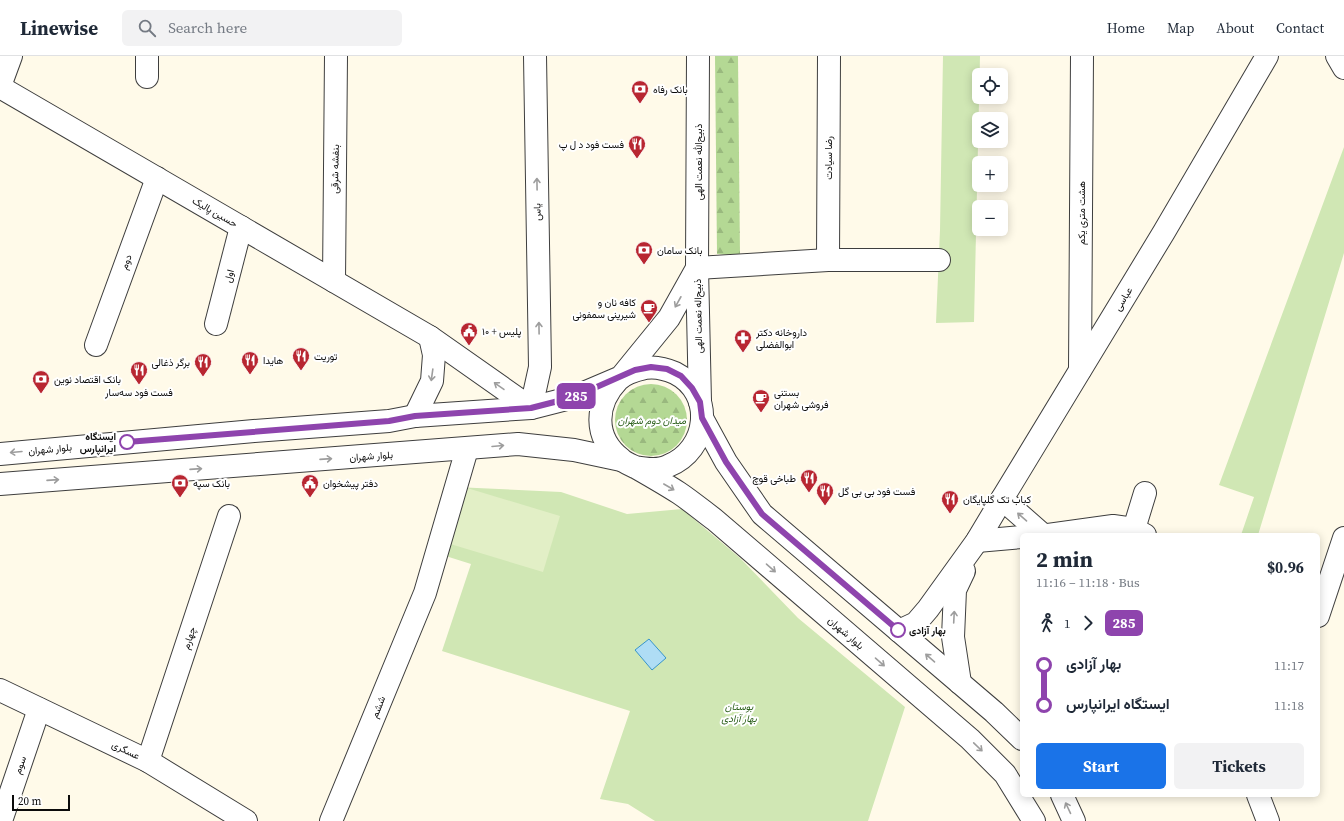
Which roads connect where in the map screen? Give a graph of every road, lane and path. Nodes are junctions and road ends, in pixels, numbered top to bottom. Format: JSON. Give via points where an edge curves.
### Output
{"nodes":[{"id":1,"x":12,"y":56,"type":"edge"},
{"id":2,"x":336,"y":56,"type":"edge"},
{"id":3,"x":535,"y":56,"type":"edge"},
{"id":4,"x":698,"y":56,"type":"edge"},
{"id":5,"x":829,"y":56,"type":"edge"},
{"id":6,"x":1082,"y":56,"type":"edge"},
{"id":7,"x":1267,"y":56,"type":"edge"},
{"id":8,"x":1337,"y":56,"type":"edge"},
{"id":9,"x":1344,"y":68,"type":"edge"},
{"id":10,"x":0,"y":86,"type":"edge"},
{"id":11,"x":157,"y":178,"type":"junction"},
{"id":12,"x":241,"y":227,"type":"junction"},
{"id":13,"x":828,"y":260,"type":"junction"},
{"id":14,"x":939,"y":260,"type":"dead end"},
{"id":15,"x":697,"y":268,"type":"junction"},
{"id":16,"x":334,"y":281,"type":"junction"},
{"id":17,"x":216,"y":324,"type":"dead end"},
{"id":18,"x":430,"y":337,"type":"junction"},
{"id":19,"x":96,"y":345,"type":"dead end"},
{"id":20,"x":1080,"y":370,"type":"junction"},
{"id":21,"x":621,"y":377,"type":"junction"},
{"id":22,"x":531,"y":408,"type":"junction"},
{"id":23,"x":701,"y":410,"type":"junction"},
{"id":24,"x":415,"y":416,"type":"junction"},
{"id":25,"x":467,"y":449,"type":"junction"},
{"id":26,"x":0,"y":454,"type":"edge"},
{"id":27,"x":628,"y":464,"type":"junction"},
{"id":28,"x":1,"y":485,"type":"edge"},
{"id":29,"x":1145,"y":493,"type":"dead end"},
{"id":30,"x":1002,"y":499,"type":"junction"},
{"id":31,"x":229,"y":516,"type":"dead end"},
{"id":32,"x":1140,"y":532,"type":"edge"},
{"id":33,"x":1040,"y":533,"type":"edge"},
{"id":34,"x":1062,"y":533,"type":"edge"},
{"id":35,"x":1020,"y":537,"type":"edge"},
{"id":36,"x":1344,"y":538,"type":"edge"},
{"id":37,"x":977,"y":541,"type":"junction"},
{"id":38,"x":1320,"y":610,"type":"edge"},
{"id":39,"x":899,"y":631,"type":"junction"},
{"id":40,"x":960,"y":683,"type":"junction"},
{"id":41,"x":0,"y":690,"type":"edge"},
{"id":42,"x":39,"y":709,"type":"junction"},
{"id":43,"x":1020,"y":738,"type":"edge"},
{"id":44,"x":148,"y":761,"type":"junction"},
{"id":45,"x":1063,"y":797,"type":"edge"},
{"id":46,"x":1259,"y":797,"type":"edge"},
{"id":47,"x":1,"y":821,"type":"edge"},
{"id":48,"x":245,"y":821,"type":"edge"},
{"id":49,"x":331,"y":821,"type":"edge"},
{"id":50,"x":1034,"y":821,"type":"edge"},
{"id":51,"x":1074,"y":821,"type":"edge"},
{"id":52,"x":1268,"y":821,"type":"edge"}],
"edges":[{"from":1,"to":10,"type":"street"},
{"from":2,"to":16,"type":"street","name":"بنفشه شرقی"},
{"from":22,"to":3,"type":"street","name":"یاس","one_way":true,"via":[[540,367]]},
{"from":4,"to":15,"type":"street","name":"ذبیح‌الله نعمت الهی"},
{"from":5,"to":13,"type":"street","name":"رضا سیادت"},
{"from":6,"to":20,"type":"street","name":"هشت متری یکم"},
{"from":7,"to":20,"type":"street","name":"عباسی"},
{"from":8,"to":9,"type":"street"},
{"from":10,"to":11,"type":"street","name":"حسین پالیک"},
{"from":11,"to":12,"type":"street","name":"حسین پالیک"},
{"from":11,"to":19,"type":"street","name":"دوم"},
{"from":12,"to":16,"type":"street","name":"حسین پالیک"},
{"from":12,"to":17,"type":"street","name":"اول"},
{"from":13,"to":14,"type":"street"},
{"from":13,"to":15,"type":"street"},
{"from":15,"to":21,"type":"street","name":"ذبیح‌اله نعمت الهی","one_way":true,"via":[[669,318]]},
{"from":15,"to":23,"type":"street","name":"ذبیح‌اله نعمت الهی"},
{"from":16,"to":18,"type":"street","name":"حسین پالیک"},
{"from":22,"to":18,"type":"street","name":"حسین پالیک","one_way":true},
{"from":18,"to":24,"type":"street","one_way":true,"via":[[434,355],[432,381]]},
{"from":20,"to":30,"type":"street","name":"عباسی"},
{"from":21,"to":22,"type":"street","name":"بلوار شهران","via":[[574,397]]},
{"from":21,"to":23,"type":"street","via":[[635,370],[651,367],[667,369],[681,376],[692,388]]},
{"from":21,"to":27,"type":"street","via":[[610,388],[602,403],[600,418],[603,434],[610,449]]},
{"from":22,"to":24,"type":"street","name":"بلوار شهران"},
{"from":23,"to":27,"type":"street","via":[[700,434],[693,448],[681,460],[667,467],[651,470]]},
{"from":23,"to":39,"type":"street","via":[[726,462],[762,514]]},
{"from":24,"to":26,"type":"street","name":"بلوار شهران","one_way":true,"via":[[389,421]]},
{"from":25,"to":27,"type":"street","name":"بلوار شهران","one_way":true,"via":[[518,444],[574,450]]},
{"from":28,"to":25,"type":"street","name":"بلوار شهران","one_way":true},
{"from":25,"to":49,"type":"street","name":"ششم","via":[[425,593]]},
{"from":27,"to":50,"type":"street","name":"بلوار شهران","one_way":true,"via":[[679,493],[715,520],[970,739],[1005,774]]},
{"from":29,"to":32,"type":"street"},
{"from":33,"to":30,"type":"street","one_way":true},
{"from":30,"to":37,"type":"street","name":"عباسی"},
{"from":31,"to":44,"type":"street","name":"چهارم"},
{"from":32,"to":34,"type":"street","via":[[1113,526]]},
{"from":35,"to":37,"type":"street"},
{"from":36,"to":38,"type":"street"},
{"from":37,"to":39,"type":"street","via":[[924,614],[916,623]]},
{"from":40,"to":37,"type":"street","one_way":true,"via":[[953,637],[955,590]]},
{"from":40,"to":39,"type":"street","one_way":true},
{"from":40,"to":43,"type":"street"},
{"from":41,"to":42,"type":"street","name":"عسگری"},
{"from":42,"to":44,"type":"street","name":"عسگری"},
{"from":42,"to":47,"type":"street","name":"سوم"},
{"from":44,"to":48,"type":"street","name":"عسگری"},
{"from":51,"to":45,"type":"street","one_way":true},
{"from":46,"to":52,"type":"street"}]}
